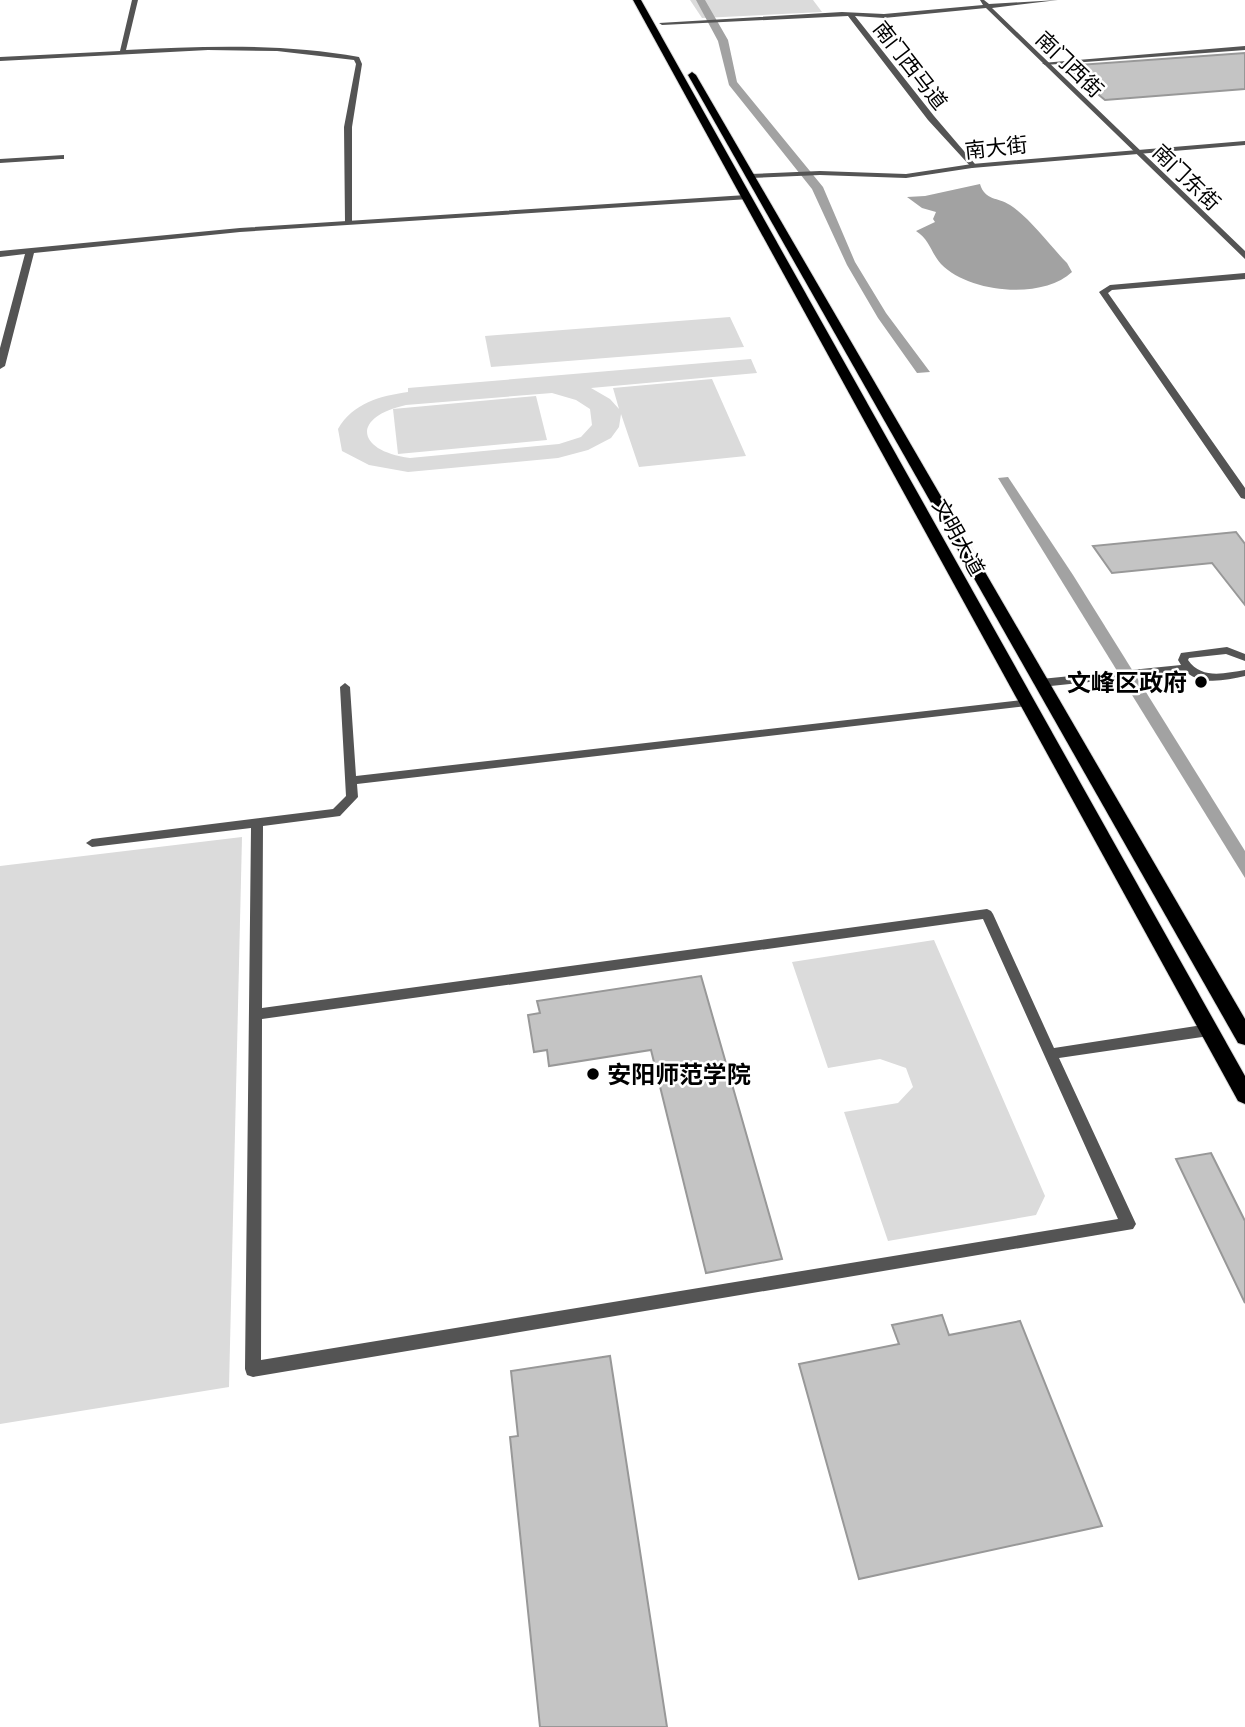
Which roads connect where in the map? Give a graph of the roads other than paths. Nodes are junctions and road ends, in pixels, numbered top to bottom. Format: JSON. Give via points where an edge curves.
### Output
{"nodes":[{"id":1,"x":135,"y":0,"type":"edge"},
{"id":2,"x":637,"y":0,"type":"edge"},
{"id":3,"x":649,"y":0,"type":"edge"},
{"id":4,"x":1055,"y":0,"type":"edge"},
{"id":5,"x":983,"y":2,"type":"edge"},
{"id":6,"x":837,"y":7,"type":"dead end"},
{"id":7,"x":842,"y":14,"type":"junction"},
{"id":8,"x":851,"y":16,"type":"junction"},
{"id":9,"x":662,"y":23,"type":"junction"},
{"id":10,"x":1245,"y":48,"type":"edge"},
{"id":11,"x":123,"y":50,"type":"junction"},
{"id":12,"x":0,"y":59,"type":"edge"},
{"id":13,"x":1045,"y":63,"type":"junction"},
{"id":14,"x":1245,"y":143,"type":"edge"},
{"id":15,"x":1136,"y":152,"type":"junction"},
{"id":16,"x":61,"y":157,"type":"dead end"},
{"id":17,"x":0,"y":161,"type":"edge"},
{"id":18,"x":972,"y":166,"type":"junction"},
{"id":19,"x":750,"y":176,"type":"junction"},
{"id":20,"x":746,"y":197,"type":"junction"},
{"id":21,"x":349,"y":222,"type":"junction"},
{"id":22,"x":30,"y":251,"type":"junction"},
{"id":23,"x":0,"y":254,"type":"edge"},
{"id":24,"x":1245,"y":256,"type":"edge"},
{"id":25,"x":1245,"y":276,"type":"edge"},
{"id":26,"x":0,"y":366,"type":"edge"},
{"id":27,"x":1245,"y":496,"type":"edge"},
{"id":28,"x":1245,"y":658,"type":"edge"},
{"id":29,"x":1187,"y":668,"type":"junction"},
{"id":30,"x":1245,"y":673,"type":"edge"},
{"id":31,"x":1041,"y":683,"type":"junction"},
{"id":32,"x":345,"y":687,"type":"dead end"},
{"id":33,"x":1027,"y":702,"type":"junction"},
{"id":34,"x":351,"y":781,"type":"junction"},
{"id":35,"x":257,"y":823,"type":"junction"},
{"id":36,"x":92,"y":843,"type":"dead end"},
{"id":37,"x":256,"y":1014,"type":"junction"},
{"id":38,"x":1209,"y":1030,"type":"junction"},
{"id":39,"x":1245,"y":1037,"type":"edge"},
{"id":40,"x":1050,"y":1054,"type":"junction"},
{"id":41,"x":1245,"y":1095,"type":"edge"}],
"edges":[{"from":1,"to":11,"type":"street"},
{"from":2,"to":20,"type":"main road","name":"文明大道"},
{"from":3,"to":9,"type":"main road","name":"文明大道"},
{"from":4,"to":5,"type":"street"},
{"from":5,"to":8,"type":"street"},
{"from":5,"to":13,"type":"street","name":"南门西街"},
{"from":6,"to":7,"type":"street","name":"南门西马道"},
{"from":7,"to":8,"type":"street"},
{"from":7,"to":9,"type":"street"},
{"from":8,"to":18,"type":"street","name":"南门西马道"},
{"from":9,"to":19,"type":"main road","name":"文明大道"},
{"from":10,"to":13,"type":"lane"},
{"from":11,"to":12,"type":"street"},
{"from":11,"to":21,"type":"street","via":[[276,48],[357,58],[348,127]]},
{"from":13,"to":15,"type":"street","name":"南门西街"},
{"from":14,"to":15,"type":"street","name":"南大街"},
{"from":15,"to":18,"type":"street","name":"南大街"},
{"from":15,"to":24,"type":"street","name":"南门东街"},
{"from":16,"to":17,"type":"street"},
{"from":18,"to":19,"type":"street","name":"南大街","via":[[897,176]]},
{"from":19,"to":31,"type":"main road","name":"文明大道"},
{"from":20,"to":21,"type":"street"},
{"from":20,"to":33,"type":"main road","name":"文明大道"},
{"from":21,"to":22,"type":"street"},
{"from":22,"to":23,"type":"street"},
{"from":22,"to":26,"type":"street"},
{"from":25,"to":27,"type":"street","via":[[1103,292]]},
{"from":28,"to":29,"type":"lane","via":[[1227,650],[1185,655]]},
{"from":29,"to":30,"type":"lane","via":[[1201,678]]},
{"from":29,"to":31,"type":"lane"},
{"from":31,"to":39,"type":"main road","name":"文明大道"},
{"from":32,"to":34,"type":"lane"},
{"from":33,"to":34,"type":"lane"},
{"from":33,"to":38,"type":"main road","name":"文明大道"},
{"from":34,"to":35,"type":"lane","via":[[352,797],[336,813]]},
{"from":35,"to":36,"type":"lane"},
{"from":35,"to":37,"type":"lane"},
{"from":37,"to":40,"type":"lane","via":[[987,915]]},
{"from":37,"to":40,"type":"lane","via":[[253,1369],[1128,1224]]},
{"from":38,"to":40,"type":"lane"},
{"from":38,"to":41,"type":"main road","name":"文明大道"}]}
